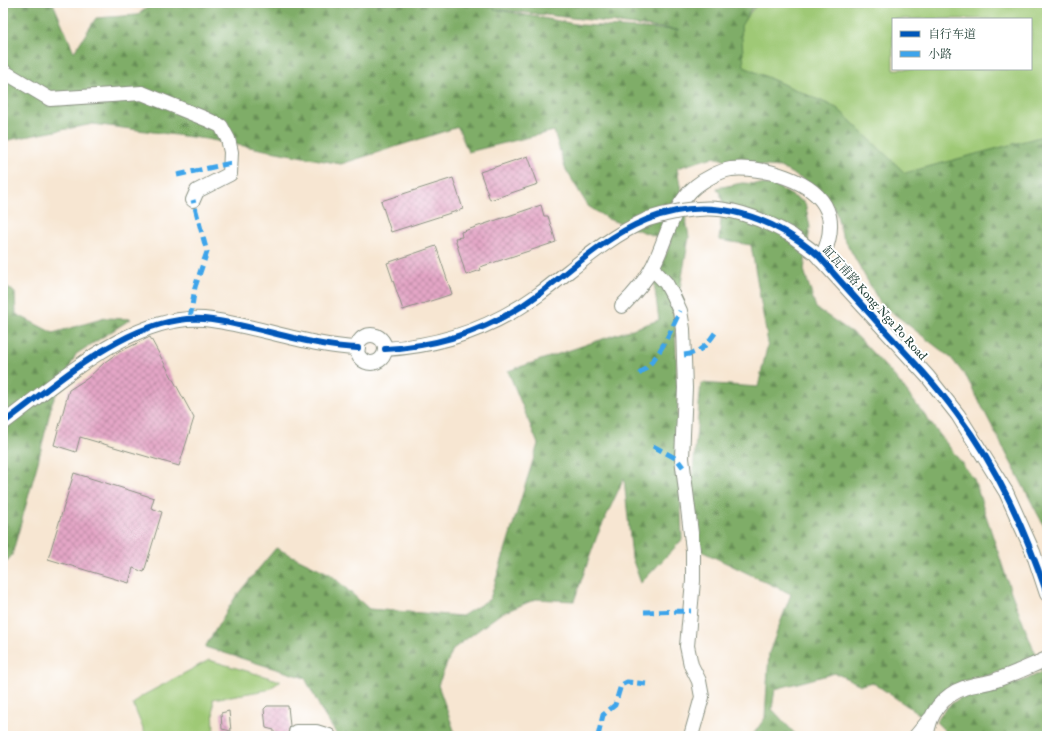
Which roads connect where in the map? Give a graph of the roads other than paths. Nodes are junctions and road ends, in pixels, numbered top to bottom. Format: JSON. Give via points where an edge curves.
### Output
{"nodes":[{"id":1,"x":3,"y":71,"type":"edge"},
{"id":2,"x":193,"y":200,"type":"dead end"},
{"id":3,"x":821,"y":260,"type":"junction"},
{"id":4,"x":652,"y":268,"type":"junction"},
{"id":5,"x":622,"y":306,"type":"dead end"},
{"id":6,"x":3,"y":423,"type":"edge"},
{"id":7,"x":1047,"y":594,"type":"edge"},
{"id":8,"x":1047,"y":658,"type":"edge"},
{"id":9,"x":296,"y":732,"type":"dead end"},
{"id":10,"x":926,"y":732,"type":"edge"},
{"id":11,"x":329,"y":736,"type":"edge"},
{"id":12,"x":691,"y":736,"type":"edge"}],
"edges":[{"from":1,"to":2,"type":"street","via":[[50,99],[142,93],[221,126],[231,152],[230,174],[197,191]]},
{"from":3,"to":4,"type":"street","name":"缸瓦甫路 Kong Nga Po Road","via":[[829,240],[830,226],[828,211],[822,201],[808,189],[775,173],[754,169],[730,169],[714,175],[690,192],[678,210]]},
{"from":3,"to":6,"type":"street","name":"缸瓦甫路 Kong Nga Po Road","bridge":true,"via":[[791,235],[766,221],[726,209],[690,208],[648,219],[610,239],[538,294],[492,323],[461,335],[413,347],[385,349],[381,340],[370,336],[362,339],[358,348],[318,344],[206,319],[178,320],[137,332],[102,350]]},
{"from":3,"to":7,"type":"street","name":"缸瓦甫路 Kong Nga Po Road","via":[[928,377],[958,415],[1006,492],[1033,552]]},
{"from":4,"to":5,"type":"street","name":"缸瓦甫路 Kong Nga Po Road","via":[[642,284]]},
{"from":4,"to":12,"type":"street","via":[[666,282],[680,311],[684,328],[682,458],[693,550],[687,646],[702,698]]},
{"from":8,"to":10,"type":"street","via":[[1007,677],[963,688],[938,705]]},
{"from":9,"to":11,"type":"street","via":[[316,732]]}]}
